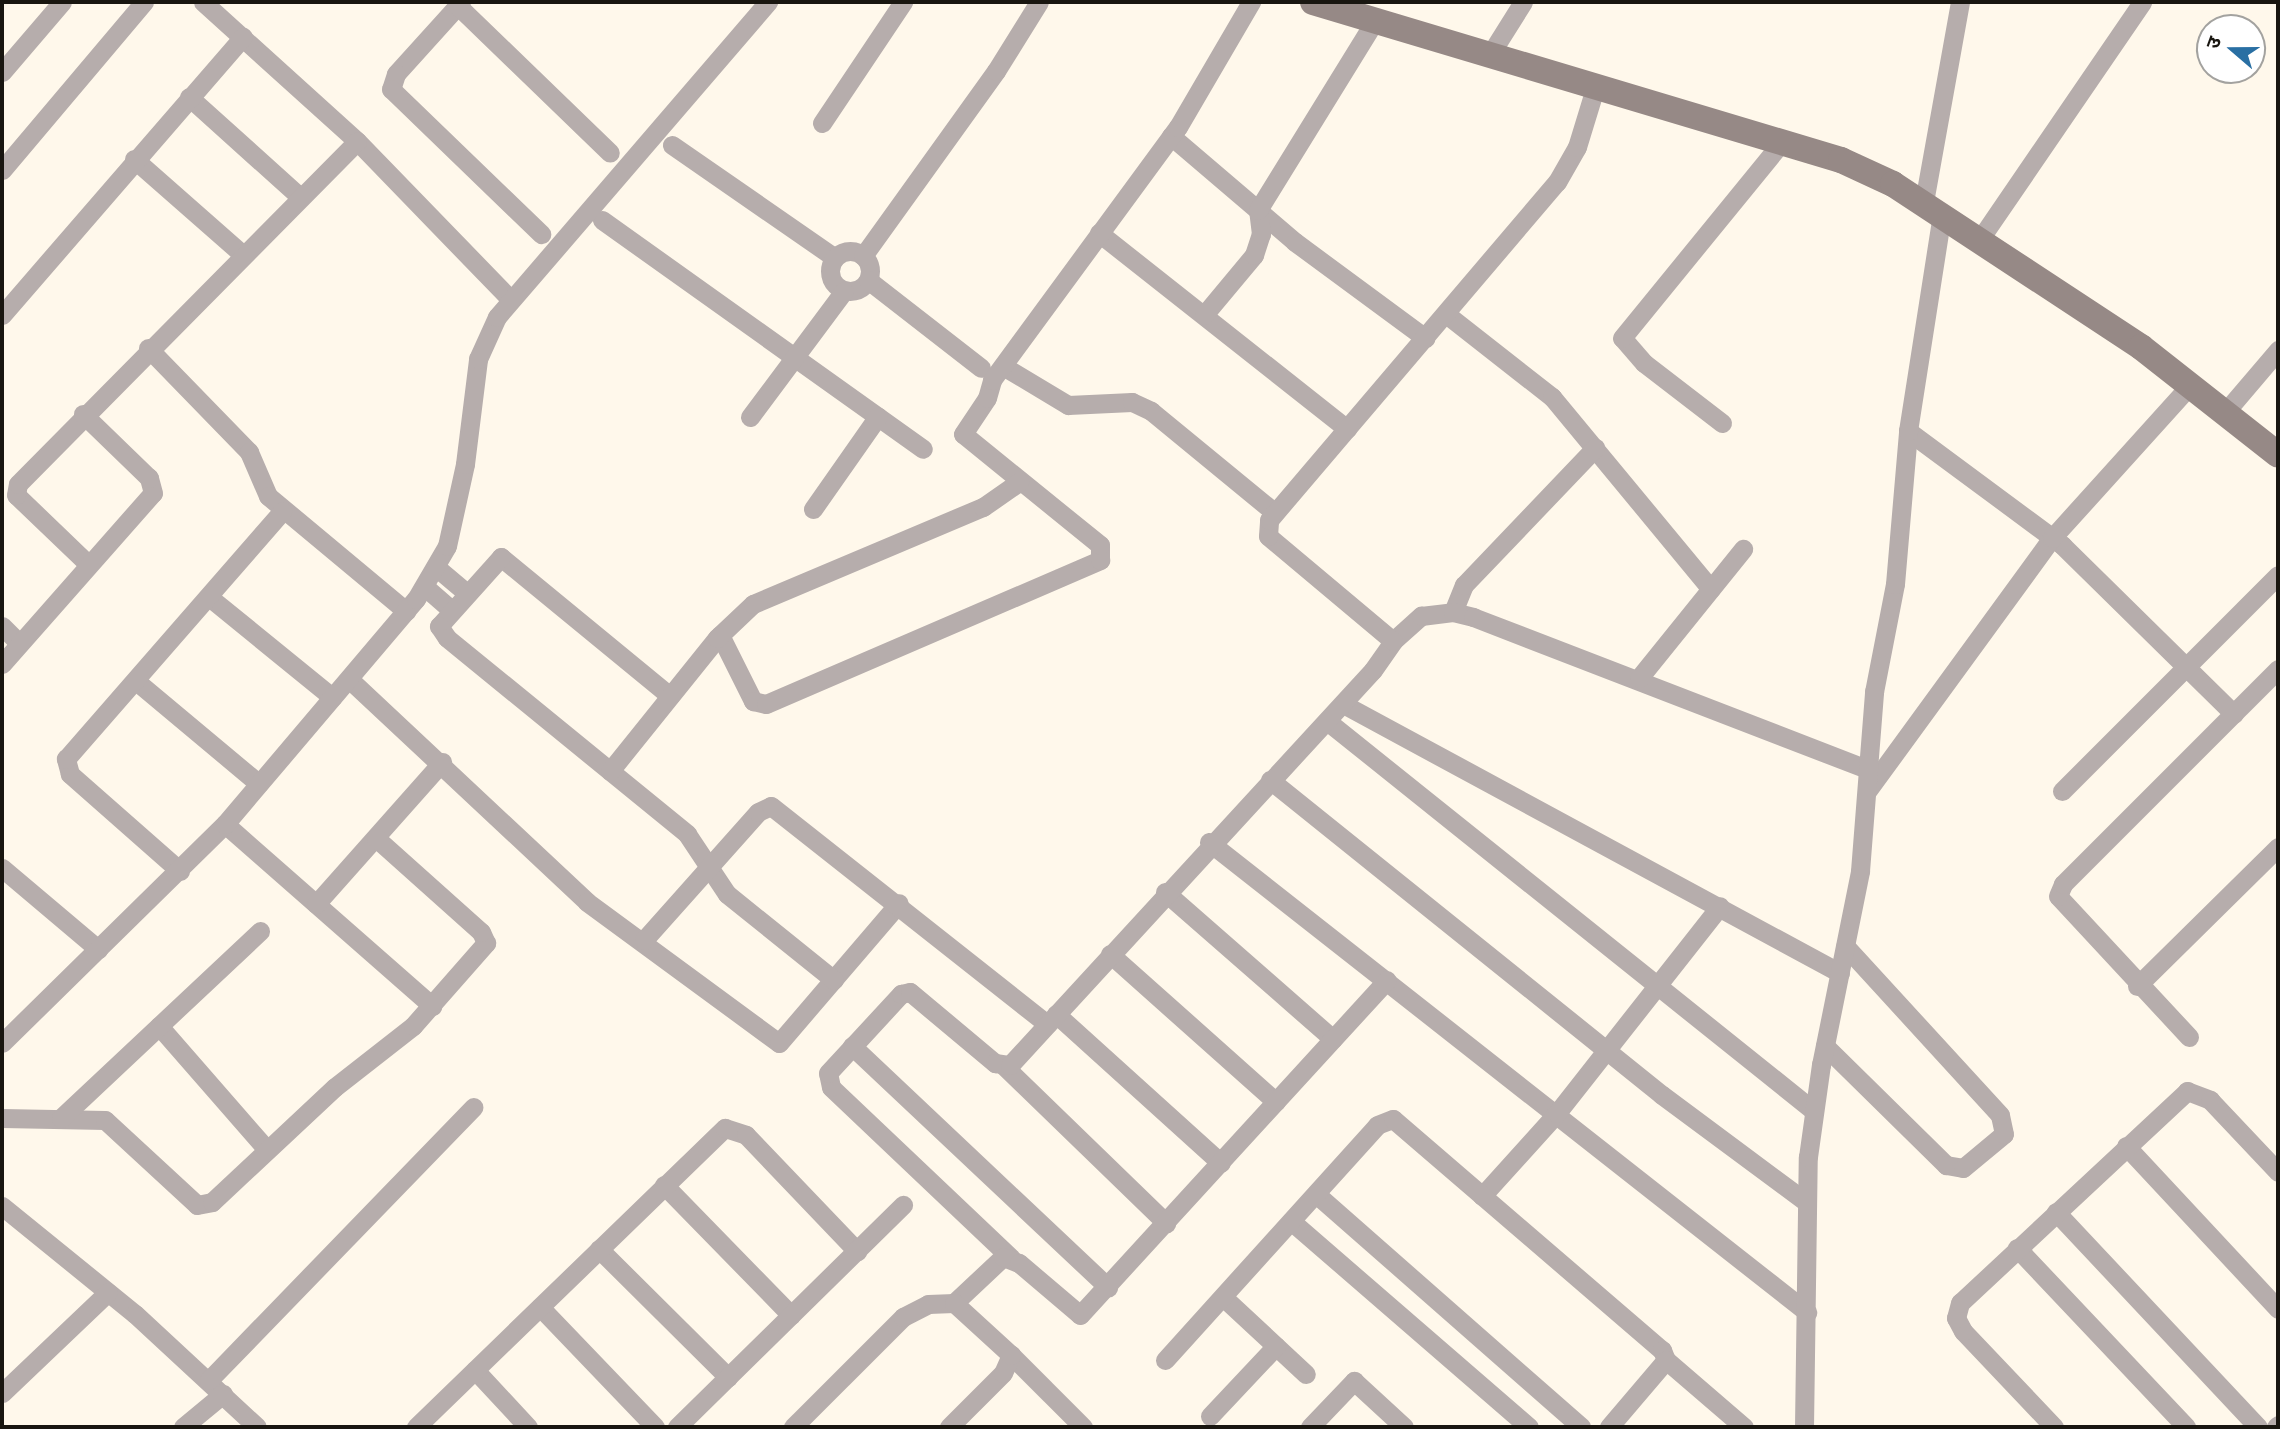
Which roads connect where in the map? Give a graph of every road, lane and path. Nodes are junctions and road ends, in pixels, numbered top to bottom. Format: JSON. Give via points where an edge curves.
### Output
{"nodes":[{"id":1,"x":62,"y":2,"type":"edge"},
{"id":2,"x":144,"y":2,"type":"edge"},
{"id":3,"x":203,"y":2,"type":"edge"},
{"id":4,"x":768,"y":2,"type":"edge"},
{"id":5,"x":903,"y":2,"type":"edge"},
{"id":6,"x":1038,"y":2,"type":"edge"},
{"id":7,"x":1251,"y":2,"type":"edge"},
{"id":8,"x":1313,"y":2,"type":"edge"},
{"id":9,"x":1523,"y":2,"type":"edge"},
{"id":10,"x":1960,"y":2,"type":"edge"},
{"id":11,"x":2142,"y":2,"type":"edge"},
{"id":12,"x":459,"y":4,"type":"edge"},
{"id":13,"x":1376,"y":19,"type":"junction"},
{"id":14,"x":243,"y":37,"type":"junction"},
{"id":15,"x":1491,"y":53,"type":"junction"},
{"id":16,"x":2,"y":72,"type":"edge"},
{"id":17,"x":1595,"y":88,"type":"junction"},
{"id":18,"x":190,"y":97,"type":"junction"},
{"id":19,"x":822,"y":122,"type":"dead end"},
{"id":20,"x":1171,"y":136,"type":"junction"},
{"id":21,"x":357,"y":141,"type":"junction"},
{"id":22,"x":1781,"y":143,"type":"junction"},
{"id":23,"x":672,"y":145,"type":"dead end"},
{"id":24,"x":610,"y":153,"type":"dead end"},
{"id":25,"x":134,"y":159,"type":"junction"},
{"id":26,"x":2,"y":170,"type":"edge"},
{"id":27,"x":299,"y":196,"type":"junction"},
{"id":28,"x":1933,"y":208,"type":"junction"},
{"id":29,"x":1258,"y":210,"type":"junction"},
{"id":30,"x":602,"y":220,"type":"dead end"},
{"id":31,"x":1100,"y":233,"type":"junction"},
{"id":32,"x":541,"y":234,"type":"dead end"},
{"id":33,"x":1980,"y":239,"type":"junction"},
{"id":34,"x":242,"y":254,"type":"junction"},
{"id":35,"x":863,"y":256,"type":"junction"},
{"id":36,"x":835,"y":258,"type":"junction"},
{"id":37,"x":868,"y":280,"type":"junction"},
{"id":38,"x":844,"y":290,"type":"junction"},
{"id":39,"x":510,"y":299,"type":"junction"},
{"id":40,"x":1446,"y":313,"type":"junction"},
{"id":41,"x":2,"y":315,"type":"edge"},
{"id":42,"x":1203,"y":315,"type":"junction"},
{"id":43,"x":1425,"y":338,"type":"junction"},
{"id":44,"x":148,"y":348,"type":"junction"},
{"id":45,"x":2278,"y":350,"type":"edge"},
{"id":46,"x":795,"y":356,"type":"junction"},
{"id":47,"x":1003,"y":366,"type":"junction"},
{"id":48,"x":981,"y":368,"type":"dead end"},
{"id":49,"x":2191,"y":384,"type":"junction"},
{"id":50,"x":2227,"y":410,"type":"junction"},
{"id":51,"x":83,"y":414,"type":"junction"},
{"id":52,"x":877,"y":416,"type":"junction"},
{"id":53,"x":750,"y":417,"type":"dead end"},
{"id":54,"x":1722,"y":423,"type":"dead end"},
{"id":55,"x":1347,"y":429,"type":"junction"},
{"id":56,"x":1908,"y":431,"type":"junction"},
{"id":57,"x":1595,"y":448,"type":"junction"},
{"id":58,"x":923,"y":449,"type":"dead end"},
{"id":59,"x":2278,"y":454,"type":"edge"},
{"id":60,"x":1019,"y":482,"type":"junction"},
{"id":61,"x":813,"y":509,"type":"dead end"},
{"id":62,"x":282,"y":511,"type":"junction"},
{"id":63,"x":1274,"y":512,"type":"junction"},
{"id":64,"x":2052,"y":538,"type":"junction"},
{"id":65,"x":1744,"y":549,"type":"dead end"},
{"id":66,"x":87,"y":564,"type":"junction"},
{"id":67,"x":437,"y":568,"type":"junction"},
{"id":68,"x":2278,"y":575,"type":"edge"},
{"id":69,"x":425,"y":587,"type":"junction"},
{"id":70,"x":1711,"y":589,"type":"junction"},
{"id":71,"x":466,"y":592,"type":"junction"},
{"id":72,"x":209,"y":597,"type":"junction"},
{"id":73,"x":451,"y":610,"type":"junction"},
{"id":74,"x":406,"y":611,"type":"junction"},
{"id":75,"x":1453,"y":612,"type":"junction"},
{"id":76,"x":2,"y":626,"type":"edge"},
{"id":77,"x":720,"y":635,"type":"junction"},
{"id":78,"x":1393,"y":641,"type":"junction"},
{"id":79,"x":19,"y":643,"type":"junction"},
{"id":80,"x":2,"y":664,"type":"edge"},
{"id":81,"x":2186,"y":667,"type":"junction"},
{"id":82,"x":2278,"y":669,"type":"edge"},
{"id":83,"x":349,"y":678,"type":"junction"},
{"id":84,"x":1639,"y":678,"type":"junction"},
{"id":85,"x":136,"y":681,"type":"junction"},
{"id":86,"x":670,"y":696,"type":"junction"},
{"id":87,"x":332,"y":698,"type":"junction"},
{"id":88,"x":1343,"y":704,"type":"junction"},
{"id":89,"x":2234,"y":714,"type":"junction"},
{"id":90,"x":1327,"y":721,"type":"junction"},
{"id":91,"x":442,"y":762,"type":"junction"},
{"id":92,"x":1869,"y":770,"type":"junction"},
{"id":93,"x":610,"y":771,"type":"junction"},
{"id":94,"x":1270,"y":780,"type":"junction"},
{"id":95,"x":259,"y":783,"type":"junction"},
{"id":96,"x":1867,"y":791,"type":"junction"},
{"id":97,"x":2062,"y":791,"type":"dead end"},
{"id":98,"x":225,"y":824,"type":"junction"},
{"id":99,"x":376,"y":838,"type":"junction"},
{"id":100,"x":1209,"y":842,"type":"junction"},
{"id":101,"x":2278,"y":847,"type":"edge"},
{"id":102,"x":2,"y":868,"type":"edge"},
{"id":103,"x":705,"y":868,"type":"junction"},
{"id":104,"x":180,"y":871,"type":"junction"},
{"id":105,"x":1165,"y":892,"type":"junction"},
{"id":106,"x":898,"y":903,"type":"junction"},
{"id":107,"x":316,"y":904,"type":"junction"},
{"id":108,"x":1720,"y":906,"type":"junction"},
{"id":109,"x":260,"y":931,"type":"dead end"},
{"id":110,"x":644,"y":940,"type":"junction"},
{"id":111,"x":1845,"y":946,"type":"junction"},
{"id":112,"x":98,"y":949,"type":"junction"},
{"id":113,"x":1110,"y":954,"type":"junction"},
{"id":114,"x":1840,"y":973,"type":"junction"},
{"id":115,"x":834,"y":980,"type":"junction"},
{"id":116,"x":1387,"y":980,"type":"junction"},
{"id":117,"x":1658,"y":985,"type":"junction"},
{"id":118,"x":2137,"y":986,"type":"junction"},
{"id":119,"x":432,"y":1006,"type":"junction"},
{"id":120,"x":1052,"y":1019,"type":"junction"},
{"id":121,"x":159,"y":1026,"type":"junction"},
{"id":122,"x":2189,"y":1037,"type":"dead end"},
{"id":123,"x":1333,"y":1039,"type":"junction"},
{"id":124,"x":2,"y":1043,"type":"edge"},
{"id":125,"x":852,"y":1046,"type":"junction"},
{"id":126,"x":1825,"y":1046,"type":"junction"},
{"id":127,"x":1606,"y":1050,"type":"junction"},
{"id":128,"x":1004,"y":1066,"type":"junction"},
{"id":129,"x":1276,"y":1102,"type":"junction"},
{"id":130,"x":474,"y":1107,"type":"dead end"},
{"id":131,"x":1814,"y":1111,"type":"junction"},
{"id":132,"x":1557,"y":1113,"type":"junction"},
{"id":133,"x":2,"y":1118,"type":"edge"},
{"id":134,"x":61,"y":1118,"type":"junction"},
{"id":135,"x":2126,"y":1146,"type":"junction"},
{"id":136,"x":267,"y":1150,"type":"junction"},
{"id":137,"x":1221,"y":1163,"type":"junction"},
{"id":138,"x":2278,"y":1172,"type":"edge"},
{"id":139,"x":664,"y":1185,"type":"junction"},
{"id":140,"x":1316,"y":1194,"type":"junction"},
{"id":141,"x":1482,"y":1196,"type":"junction"},
{"id":142,"x":1807,"y":1202,"type":"junction"},
{"id":143,"x":903,"y":1205,"type":"dead end"},
{"id":144,"x":2056,"y":1212,"type":"junction"},
{"id":145,"x":5,"y":1214,"type":"edge"},
{"id":146,"x":1291,"y":1221,"type":"junction"},
{"id":147,"x":1167,"y":1223,"type":"junction"},
{"id":148,"x":2017,"y":1248,"type":"junction"},
{"id":149,"x":599,"y":1249,"type":"junction"},
{"id":150,"x":857,"y":1251,"type":"junction"},
{"id":151,"x":1011,"y":1258,"type":"junction"},
{"id":152,"x":1108,"y":1287,"type":"junction"},
{"id":153,"x":108,"y":1292,"type":"junction"},
{"id":154,"x":1223,"y":1297,"type":"junction"},
{"id":155,"x":954,"y":1303,"type":"junction"},
{"id":156,"x":540,"y":1307,"type":"junction"},
{"id":157,"x":2278,"y":1309,"type":"edge"},
{"id":158,"x":1807,"y":1312,"type":"junction"},
{"id":159,"x":791,"y":1315,"type":"junction"},
{"id":160,"x":1276,"y":1346,"type":"junction"},
{"id":161,"x":1011,"y":1354,"type":"junction"},
{"id":162,"x":1165,"y":1360,"type":"dead end"},
{"id":163,"x":1666,"y":1360,"type":"junction"},
{"id":164,"x":475,"y":1370,"type":"junction"},
{"id":165,"x":1306,"y":1374,"type":"dead end"},
{"id":166,"x":728,"y":1377,"type":"junction"},
{"id":167,"x":216,"y":1387,"type":"junction"},
{"id":168,"x":2,"y":1392,"type":"edge"},
{"id":169,"x":1210,"y":1416,"type":"dead end"},
{"id":170,"x":1397,"y":1425,"type":"edge"},
{"id":171,"x":183,"y":1427,"type":"edge"},
{"id":172,"x":257,"y":1427,"type":"edge"},
{"id":173,"x":416,"y":1427,"type":"edge"},
{"id":174,"x":528,"y":1427,"type":"edge"},
{"id":175,"x":655,"y":1427,"type":"edge"},
{"id":176,"x":677,"y":1427,"type":"edge"},
{"id":177,"x":793,"y":1427,"type":"edge"},
{"id":178,"x":949,"y":1427,"type":"edge"},
{"id":179,"x":1083,"y":1427,"type":"edge"},
{"id":180,"x":1310,"y":1427,"type":"edge"},
{"id":181,"x":1529,"y":1427,"type":"edge"},
{"id":182,"x":1581,"y":1427,"type":"edge"},
{"id":183,"x":1609,"y":1427,"type":"edge"},
{"id":184,"x":1744,"y":1427,"type":"edge"},
{"id":185,"x":1804,"y":1427,"type":"edge"},
{"id":186,"x":2054,"y":1427,"type":"edge"},
{"id":187,"x":2186,"y":1427,"type":"edge"},
{"id":188,"x":2258,"y":1427,"type":"edge"}],
"edges":[{"from":1,"to":16,"type":"street"},
{"from":2,"to":26,"type":"street"},
{"from":3,"to":14,"type":"street"},
{"from":4,"to":39,"type":"street"},
{"from":5,"to":19,"type":"street"},
{"from":6,"to":35,"type":"street","via":[[996,71]]},
{"from":7,"to":20,"type":"street"},
{"from":8,"to":13,"type":"street"},
{"from":9,"to":15,"type":"street"},
{"from":10,"to":28,"type":"street"},
{"from":11,"to":33,"type":"street"},
{"from":12,"to":24,"type":"street"},
{"from":12,"to":32,"type":"street","via":[[396,74],[391,89]]},
{"from":13,"to":15,"type":"street"},
{"from":13,"to":29,"type":"street"},
{"from":14,"to":18,"type":"street"},
{"from":14,"to":21,"type":"street"},
{"from":15,"to":17,"type":"street"},
{"from":17,"to":22,"type":"street"},
{"from":17,"to":40,"type":"street","via":[[1577,147],[1557,182]]},
{"from":18,"to":25,"type":"street"},
{"from":18,"to":27,"type":"street"},
{"from":20,"to":29,"type":"street"},
{"from":20,"to":31,"type":"street"},
{"from":21,"to":27,"type":"street"},
{"from":21,"to":39,"type":"street"},
{"from":22,"to":28,"type":"street","via":[[1841,160]]},
{"from":22,"to":54,"type":"street","via":[[1622,338],[1644,363]]},
{"from":23,"to":36,"type":"street"},
{"from":25,"to":34,"type":"street"},
{"from":25,"to":41,"type":"street"},
{"from":27,"to":34,"type":"street"},
{"from":28,"to":33,"type":"street"},
{"from":28,"to":56,"type":"street"},
{"from":29,"to":42,"type":"street","via":[[1261,234],[1254,255]]},
{"from":29,"to":43,"type":"street"},
{"from":30,"to":46,"type":"street"},
{"from":31,"to":42,"type":"street"},
{"from":31,"to":47,"type":"street"},
{"from":33,"to":49,"type":"street"},
{"from":34,"to":44,"type":"street"},
{"from":35,"to":36,"type":"street","via":[[852,251]]},
{"from":35,"to":37,"type":"street"},
{"from":36,"to":38,"type":"street","via":[[830,276]]},
{"from":37,"to":38,"type":"street","via":[[858,290]]},
{"from":37,"to":48,"type":"street"},
{"from":38,"to":46,"type":"street"},
{"from":39,"to":67,"type":"street","via":[[478,359],[465,464]]},
{"from":40,"to":43,"type":"street"},
{"from":40,"to":57,"type":"street","via":[[1552,397]]},
{"from":42,"to":55,"type":"street"},
{"from":43,"to":55,"type":"street"},
{"from":44,"to":51,"type":"street"},
{"from":44,"to":62,"type":"street","via":[[249,452],[261,487]]},
{"from":45,"to":50,"type":"street"},
{"from":46,"to":52,"type":"street"},
{"from":46,"to":53,"type":"street"},
{"from":47,"to":60,"type":"street","via":[[963,438]]},
{"from":47,"to":63,"type":"street","via":[[1068,405],[1132,402],[1151,411]]},
{"from":49,"to":50,"type":"street"},
{"from":49,"to":64,"type":"street"},
{"from":50,"to":59,"type":"street"},
{"from":51,"to":66,"type":"street","via":[[153,485],[149,499]]},
{"from":51,"to":66,"type":"street","via":[[15,489]]},
{"from":52,"to":58,"type":"street"},
{"from":52,"to":61,"type":"street"},
{"from":55,"to":63,"type":"street"},
{"from":56,"to":64,"type":"street"},
{"from":56,"to":92,"type":"street","via":[[1895,584],[1874,692]]},
{"from":57,"to":70,"type":"street"},
{"from":57,"to":75,"type":"street","via":[[1464,585]]},
{"from":60,"to":77,"type":"street","via":[[983,507],[753,604]]},
{"from":60,"to":77,"type":"street","via":[[1100,545],[1100,559],[766,704],[753,701]]},
{"from":62,"to":72,"type":"street"},
{"from":62,"to":74,"type":"street"},
{"from":63,"to":78,"type":"street","via":[[1268,536]]},
{"from":64,"to":81,"type":"street"},
{"from":64,"to":96,"type":"street"},
{"from":65,"to":70,"type":"street"},
{"from":66,"to":79,"type":"street"},
{"from":67,"to":69,"type":"street"},
{"from":67,"to":71,"type":"street"},
{"from":68,"to":81,"type":"street"},
{"from":69,"to":73,"type":"street"},
{"from":69,"to":74,"type":"street"},
{"from":70,"to":84,"type":"street"},
{"from":71,"to":73,"type":"street"},
{"from":71,"to":86,"type":"street","via":[[496,557],[507,559]]},
{"from":72,"to":85,"type":"street"},
{"from":72,"to":87,"type":"street"},
{"from":73,"to":93,"type":"street","via":[[439,626],[441,633]]},
{"from":74,"to":83,"type":"street"},
{"from":75,"to":78,"type":"street","via":[[1421,616]]},
{"from":75,"to":84,"type":"street"},
{"from":76,"to":79,"type":"street"},
{"from":77,"to":86,"type":"street"},
{"from":78,"to":88,"type":"street"},
{"from":79,"to":80,"type":"street"},
{"from":81,"to":89,"type":"street"},
{"from":81,"to":97,"type":"street"},
{"from":82,"to":89,"type":"street"},
{"from":83,"to":87,"type":"street"},
{"from":83,"to":91,"type":"street"},
{"from":84,"to":92,"type":"street"},
{"from":85,"to":95,"type":"street"},
{"from":85,"to":104,"type":"street","via":[[71,751],[66,767]]},
{"from":86,"to":93,"type":"street"},
{"from":87,"to":95,"type":"street"},
{"from":88,"to":90,"type":"street"},
{"from":88,"to":108,"type":"street"},
{"from":89,"to":118,"type":"street","via":[[2060,890],[2061,904]]},
{"from":90,"to":94,"type":"street"},
{"from":90,"to":117,"type":"street"},
{"from":91,"to":99,"type":"street"},
{"from":91,"to":110,"type":"street","via":[[552,871]]},
{"from":92,"to":96,"type":"street"},
{"from":93,"to":103,"type":"street","via":[[687,834]]},
{"from":94,"to":100,"type":"street"},
{"from":94,"to":127,"type":"street"},
{"from":95,"to":98,"type":"street"},
{"from":96,"to":111,"type":"street","via":[[1860,871]]},
{"from":98,"to":104,"type":"street"},
{"from":98,"to":107,"type":"street"},
{"from":99,"to":107,"type":"street"},
{"from":99,"to":119,"type":"street","via":[[486,937],[484,949]]},
{"from":100,"to":105,"type":"street"},
{"from":100,"to":116,"type":"street"},
{"from":101,"to":118,"type":"street"},
{"from":102,"to":112,"type":"street"},
{"from":103,"to":106,"type":"street","via":[[758,812],[771,806]]},
{"from":103,"to":110,"type":"street"},
{"from":103,"to":115,"type":"street","via":[[727,894]]},
{"from":104,"to":112,"type":"street"},
{"from":105,"to":113,"type":"street"},
{"from":105,"to":123,"type":"street"},
{"from":106,"to":115,"type":"street"},
{"from":106,"to":120,"type":"street"},
{"from":107,"to":119,"type":"street"},
{"from":108,"to":114,"type":"street"},
{"from":108,"to":117,"type":"street"},
{"from":109,"to":121,"type":"street"},
{"from":110,"to":115,"type":"street","via":[[779,1043]]},
{"from":111,"to":114,"type":"street"},
{"from":111,"to":126,"type":"street","via":[[2000,1115],[2004,1134],[1963,1168],[1946,1165]]},
{"from":112,"to":124,"type":"street"},
{"from":113,"to":120,"type":"street"},
{"from":113,"to":129,"type":"street"},
{"from":114,"to":126,"type":"street"},
{"from":116,"to":123,"type":"street"},
{"from":116,"to":132,"type":"street"},
{"from":117,"to":127,"type":"street"},
{"from":117,"to":131,"type":"street"},
{"from":118,"to":122,"type":"street"},
{"from":119,"to":136,"type":"street"},
{"from":120,"to":128,"type":"street"},
{"from":120,"to":137,"type":"street"},
{"from":121,"to":134,"type":"street"},
{"from":121,"to":136,"type":"street"},
{"from":123,"to":129,"type":"street"},
{"from":125,"to":128,"type":"street","via":[[901,994],[911,992]]},
{"from":125,"to":151,"type":"street","via":[[828,1073],[831,1087]]},
{"from":125,"to":152,"type":"street"},
{"from":126,"to":131,"type":"street"},
{"from":127,"to":132,"type":"street"},
{"from":127,"to":142,"type":"street"},
{"from":128,"to":147,"type":"street"},
{"from":129,"to":137,"type":"street"},
{"from":130,"to":167,"type":"street"},
{"from":131,"to":142,"type":"street"},
{"from":132,"to":141,"type":"street"},
{"from":132,"to":158,"type":"street"},
{"from":133,"to":134,"type":"street"},
{"from":134,"to":136,"type":"street","via":[[114,1124],[197,1205],[212,1202]]},
{"from":135,"to":138,"type":"street","via":[[2177,1097],[2199,1091]]},
{"from":135,"to":144,"type":"street"},
{"from":135,"to":157,"type":"street"},
{"from":137,"to":147,"type":"street"},
{"from":139,"to":149,"type":"street"},
{"from":139,"to":150,"type":"street","via":[[715,1135],[736,1128]]},
{"from":139,"to":159,"type":"street"},
{"from":140,"to":141,"type":"street","via":[[1377,1125],[1393,1119]]},
{"from":140,"to":146,"type":"street"},
{"from":140,"to":182,"type":"street"},
{"from":141,"to":163,"type":"street","via":[[1653,1342]]},
{"from":142,"to":158,"type":"street"},
{"from":143,"to":150,"type":"street"},
{"from":144,"to":148,"type":"street"},
{"from":144,"to":188,"type":"street"},
{"from":145,"to":153,"type":"street"},
{"from":146,"to":154,"type":"street"},
{"from":146,"to":181,"type":"street"},
{"from":147,"to":152,"type":"street"},
{"from":148,"to":186,"type":"street","via":[[1960,1303],[1956,1318]]},
{"from":148,"to":187,"type":"street"},
{"from":149,"to":156,"type":"street"},
{"from":149,"to":166,"type":"street"},
{"from":150,"to":159,"type":"street"},
{"from":151,"to":152,"type":"street","via":[[1074,1314],[1086,1310]]},
{"from":151,"to":155,"type":"street","via":[[995,1263]]},
{"from":153,"to":167,"type":"street"},
{"from":153,"to":168,"type":"street"},
{"from":154,"to":160,"type":"street"},
{"from":154,"to":162,"type":"street"},
{"from":155,"to":161,"type":"street"},
{"from":155,"to":177,"type":"street","via":[[916,1307],[903,1317]]},
{"from":156,"to":164,"type":"street"},
{"from":156,"to":175,"type":"street"},
{"from":158,"to":185,"type":"street"},
{"from":159,"to":166,"type":"street"},
{"from":160,"to":165,"type":"street"},
{"from":160,"to":169,"type":"street"},
{"from":161,"to":178,"type":"street","via":[[1003,1373]]},
{"from":161,"to":179,"type":"street"},
{"from":163,"to":183,"type":"street"},
{"from":163,"to":184,"type":"street"},
{"from":164,"to":173,"type":"street"},
{"from":164,"to":174,"type":"street"},
{"from":166,"to":176,"type":"street"},
{"from":167,"to":171,"type":"street"},
{"from":167,"to":172,"type":"street"},
{"from":170,"to":180,"type":"street","via":[[1354,1381]]}]}
